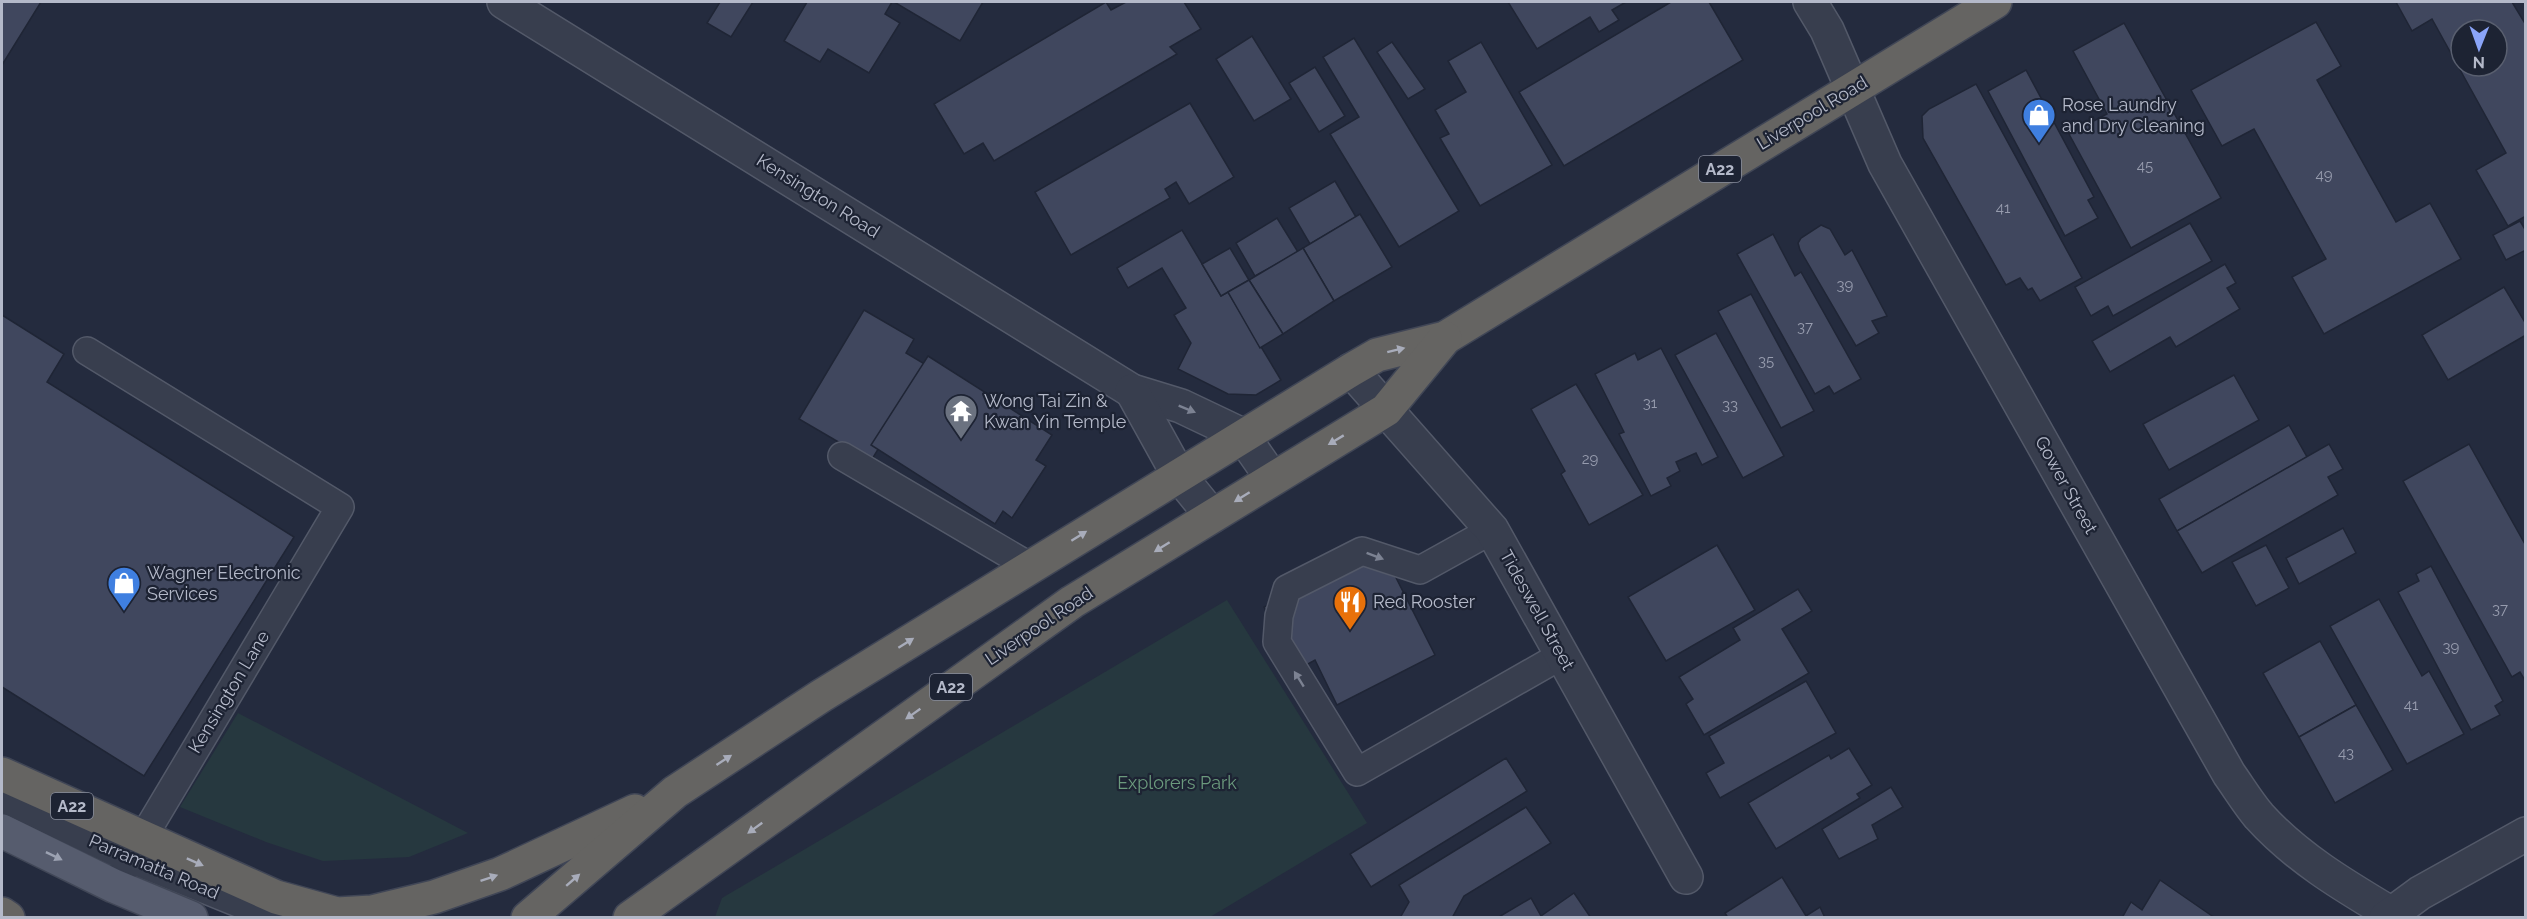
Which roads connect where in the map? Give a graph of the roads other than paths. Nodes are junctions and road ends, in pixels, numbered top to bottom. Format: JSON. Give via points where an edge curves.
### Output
{"nodes":[{"id":1,"x":504,"y":2,"type":"edge"},
{"id":2,"x":1810,"y":2,"type":"edge"},
{"id":3,"x":1995,"y":2,"type":"edge"},
{"id":4,"x":1853,"y":88,"type":"junction"},
{"id":5,"x":1445,"y":338,"type":"junction"},
{"id":6,"x":87,"y":351,"type":"dead end"},
{"id":7,"x":1351,"y":370,"type":"junction"},
{"id":8,"x":1132,"y":392,"type":"junction"},
{"id":9,"x":1386,"y":410,"type":"junction"},
{"id":10,"x":1242,"y":435,"type":"junction"},
{"id":11,"x":842,"y":456,"type":"dead end"},
{"id":12,"x":1178,"y":474,"type":"junction"},
{"id":13,"x":1272,"y":478,"type":"junction"},
{"id":14,"x":1212,"y":516,"type":"junction"},
{"id":15,"x":1492,"y":530,"type":"junction"},
{"id":16,"x":1029,"y":566,"type":"junction"},
{"id":17,"x":1562,"y":655,"type":"junction"},
{"id":18,"x":2,"y":774,"type":"edge"},
{"id":19,"x":675,"y":792,"type":"junction"},
{"id":20,"x":2,"y":798,"type":"edge"},
{"id":21,"x":2,"y":831,"type":"edge"},
{"id":22,"x":2526,"y":834,"type":"edge"},
{"id":23,"x":129,"y":861,"type":"junction"},
{"id":24,"x":697,"y":869,"type":"junction"},
{"id":25,"x":1686,"y":877,"type":"dead end"},
{"id":26,"x":2,"y":914,"type":"edge"},
{"id":27,"x":2388,"y":915,"type":"edge"},
{"id":28,"x":8,"y":918,"type":"edge"},
{"id":29,"x":191,"y":918,"type":"edge"},
{"id":30,"x":275,"y":918,"type":"edge"},
{"id":31,"x":528,"y":918,"type":"edge"},
{"id":32,"x":630,"y":918,"type":"edge"},
{"id":33,"x":669,"y":918,"type":"edge"}],
"edges":[{"from":1,"to":8,"type":"street","name":"Kensington Road"},
{"from":2,"to":4,"type":"street","name":"Gower Street"},
{"from":3,"to":4,"type":"highway","name":"Liverpool Road","number":"A22"},
{"from":4,"to":5,"type":"highway","name":"Liverpool Road","number":"A22"},
{"from":4,"to":27,"type":"street","name":"Gower Street","via":[[1885,164],[2229,774],[2258,815],[2299,854]]},
{"from":7,"to":5,"type":"highway","name":"Liverpool Road","number":"A22","one_way":true,"via":[[1377,355]]},
{"from":5,"to":9,"type":"highway","name":"Liverpool Road","number":"A22"},
{"from":6,"to":23,"type":"lane","name":"Kensington Lane","via":[[340,507]]},
{"from":7,"to":9,"type":"street","name":"Tideswell Street"},
{"from":7,"to":10,"type":"highway","name":"Liverpool Road","number":"A22"},
{"from":8,"to":10,"type":"street","name":"Kensington Road","one_way":true,"via":[[1181,406]]},
{"from":8,"to":12,"type":"street","name":"Kensington Road"},
{"from":9,"to":13,"type":"highway","name":"Liverpool Road","number":"A22","one_way":true},
{"from":9,"to":15,"type":"street","name":"Tideswell Street"},
{"from":10,"to":12,"type":"highway","name":"Liverpool Road","number":"A22"},
{"from":10,"to":13,"type":"street","name":"Kensington Road"},
{"from":11,"to":16,"type":"lane"},
{"from":12,"to":14,"type":"street","name":"Kensington Road"},
{"from":16,"to":12,"type":"highway","name":"Liverpool Road","number":"A22","one_way":true},
{"from":13,"to":14,"type":"highway","name":"Liverpool Road","number":"A22","one_way":true},
{"from":14,"to":24,"type":"highway","name":"Liverpool Road","number":"A22","one_way":true,"via":[[1072,602]]},
{"from":15,"to":17,"type":"street","name":"Tideswell Street"},
{"from":17,"to":15,"type":"lane","one_way":true,"via":[[1357,772],[1277,642],[1287,589],[1362,551],[1420,570]]},
{"from":19,"to":16,"type":"highway","name":"Liverpool Road","number":"A22","one_way":true},
{"from":17,"to":25,"type":"street","name":"Tideswell Street"},
{"from":18,"to":23,"type":"highway","number":"A22"},
{"from":23,"to":19,"type":"highway","number":"A22","one_way":true,"via":[[336,914],[372,912],[434,897],[500,874]]},
{"from":31,"to":19,"type":"highway","one_way":true},
{"from":20,"to":23,"type":"lane","name":"Parramatta Road"},
{"from":21,"to":23,"type":"main road","name":"Parramatta Road","one_way":true},
{"from":22,"to":27,"type":"street"},
{"from":23,"to":29,"type":"main road","name":"Parramatta Road"},
{"from":23,"to":30,"type":"lane","name":"Parramatta Road"},
{"from":24,"to":32,"type":"highway","name":"Liverpool Road","number":"A22"},
{"from":24,"to":33,"type":"highway"},
{"from":26,"to":28,"type":"highway"}]}
